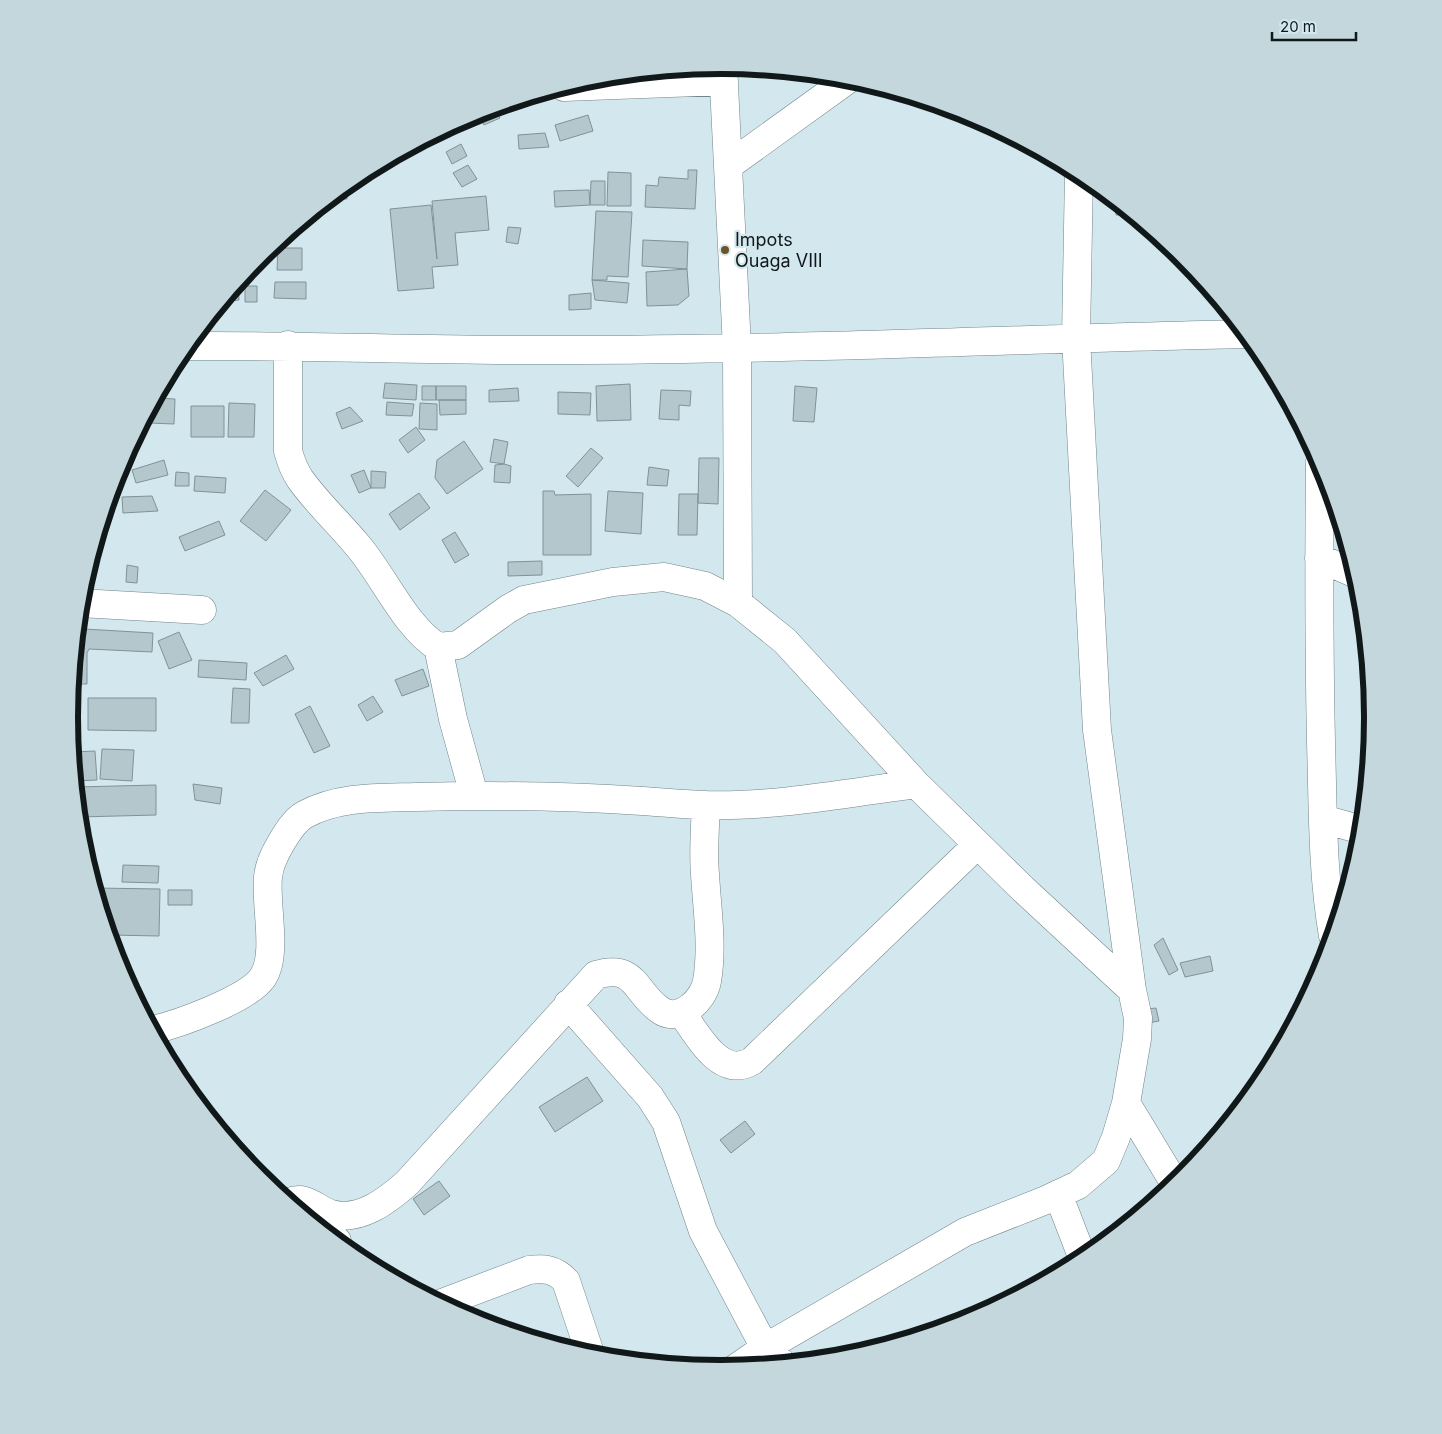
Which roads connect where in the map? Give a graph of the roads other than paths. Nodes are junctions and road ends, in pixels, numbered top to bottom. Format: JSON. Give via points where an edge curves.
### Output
{"nodes":[{"id":1,"x":709,"y":74,"type":"edge"},
{"id":2,"x":724,"y":74,"type":"edge"},
{"id":3,"x":618,"y":82,"type":"edge"},
{"id":4,"x":840,"y":85,"type":"edge"},
{"id":5,"x":728,"y":166,"type":"junction"},
{"id":6,"x":1079,"y":183,"type":"edge"},
{"id":7,"x":1238,"y":334,"type":"edge"},
{"id":8,"x":1076,"y":338,"type":"junction"},
{"id":9,"x":288,"y":345,"type":"junction"},
{"id":10,"x":196,"y":346,"type":"edge"},
{"id":11,"x":737,"y":348,"type":"junction"},
{"id":12,"x":1320,"y":483,"type":"edge"},
{"id":13,"x":1319,"y":558,"type":"junction"},
{"id":14,"x":1347,"y":570,"type":"edge"},
{"id":15,"x":88,"y":603,"type":"edge"},
{"id":16,"x":738,"y":603,"type":"junction"},
{"id":17,"x":202,"y":610,"type":"dead end"},
{"id":18,"x":438,"y":647,"type":"junction"},
{"id":19,"x":916,"y":784,"type":"junction"},
{"id":20,"x":474,"y":795,"type":"junction"},
{"id":21,"x":706,"y":806,"type":"junction"},
{"id":22,"x":1323,"y":819,"type":"junction"},
{"id":23,"x":1354,"y":828,"type":"edge"},
{"id":24,"x":977,"y":845,"type":"junction"},
{"id":25,"x":1330,"y":924,"type":"edge"},
{"id":26,"x":1132,"y":990,"type":"junction"},
{"id":27,"x":568,"y":1004,"type":"junction"},
{"id":28,"x":682,"y":1013,"type":"junction"},
{"id":29,"x":158,"y":1028,"type":"edge"},
{"id":30,"x":1126,"y":1103,"type":"junction"},
{"id":31,"x":1171,"y":1177,"type":"edge"},
{"id":32,"x":1058,"y":1194,"type":"junction"},
{"id":33,"x":297,"y":1201,"type":"edge"},
{"id":34,"x":1080,"y":1251,"type":"edge"},
{"id":35,"x":451,"y":1301,"type":"edge"},
{"id":36,"x":588,"y":1346,"type":"edge"},
{"id":37,"x":773,"y":1355,"type":"edge"}],
"edges":[{"from":1,"to":3,"type":"street"},
{"from":2,"to":5,"type":"street"},
{"from":4,"to":5,"type":"street"},
{"from":5,"to":11,"type":"street"},
{"from":6,"to":8,"type":"street"},
{"from":7,"to":8,"type":"street"},
{"from":8,"to":11,"type":"street"},
{"from":8,"to":26,"type":"street","via":[[1097,730]]},
{"from":9,"to":10,"type":"street"},
{"from":9,"to":11,"type":"street","via":[[528,350]]},
{"from":9,"to":18,"type":"street","via":[[288,451],[291,465],[373,565],[418,631]]},
{"from":11,"to":16,"type":"street"},
{"from":12,"to":13,"type":"street"},
{"from":13,"to":14,"type":"street"},
{"from":13,"to":22,"type":"street"},
{"from":15,"to":17,"type":"street"},
{"from":16,"to":18,"type":"street","via":[[705,586],[664,577],[612,582],[524,600],[458,645]]},
{"from":16,"to":19,"type":"street","via":[[786,641]]},
{"from":18,"to":20,"type":"street"},
{"from":19,"to":21,"type":"street","via":[[778,802]]},
{"from":19,"to":24,"type":"street"},
{"from":20,"to":21,"type":"street","via":[[640,800]]},
{"from":20,"to":29,"type":"street","via":[[359,799],[329,803],[302,816],[288,830],[268,875],[270,957],[263,978],[240,996]]},
{"from":21,"to":28,"type":"street","via":[[705,871],[710,951],[707,982],[703,994]]},
{"from":22,"to":23,"type":"street"},
{"from":22,"to":25,"type":"street"},
{"from":24,"to":26,"type":"street"},
{"from":24,"to":28,"type":"street","via":[[744,1067],[730,1067],[717,1058]]},
{"from":26,"to":30,"type":"street","via":[[1138,1018]]},
{"from":27,"to":28,"type":"street","via":[[596,975],[612,970],[628,977],[661,1011]]},
{"from":27,"to":33,"type":"street","via":[[517,1065],[407,1183],[384,1202],[368,1210],[340,1215],[312,1202]]},
{"from":27,"to":37,"type":"street","via":[[650,1097],[666,1122],[704,1231]]},
{"from":30,"to":31,"type":"street"},
{"from":30,"to":32,"type":"street","via":[[1106,1161],[1078,1184]]},
{"from":32,"to":34,"type":"street"},
{"from":32,"to":37,"type":"street","via":[[964,1232]]},
{"from":35,"to":36,"type":"street","via":[[529,1270],[550,1270],[566,1281]]}]}
